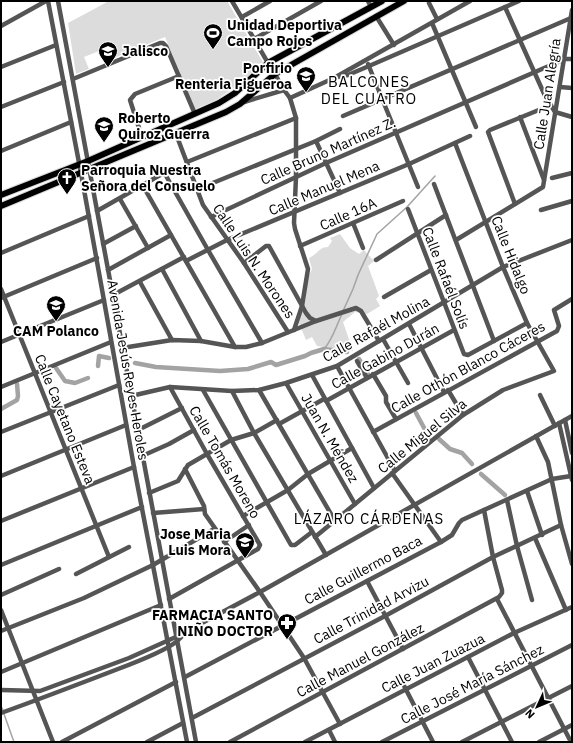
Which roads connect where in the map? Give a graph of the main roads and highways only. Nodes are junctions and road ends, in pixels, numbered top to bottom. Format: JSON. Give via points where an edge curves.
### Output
{"nodes":[{"id":1,"x":382,"y":1,"type":"edge"},
{"id":2,"x":397,"y":1,"type":"edge"},
{"id":3,"x":404,"y":1,"type":"edge"},
{"id":4,"x":370,"y":4,"type":"edge"},
{"id":5,"x":376,"y":16,"type":"junction"},
{"id":6,"x":1,"y":195,"type":"edge"},
{"id":7,"x":1,"y":206,"type":"edge"}],
"edges":[{"from":1,"to":4,"type":"main road"},
{"from":2,"to":5,"type":"main road"},
{"from":3,"to":5,"type":"main road"},
{"from":4,"to":6,"type":"main road","via":[[268,63],[235,93],[219,103],[88,161]]},
{"from":5,"to":7,"type":"main road","via":[[274,74],[240,104],[226,112]]}]}
